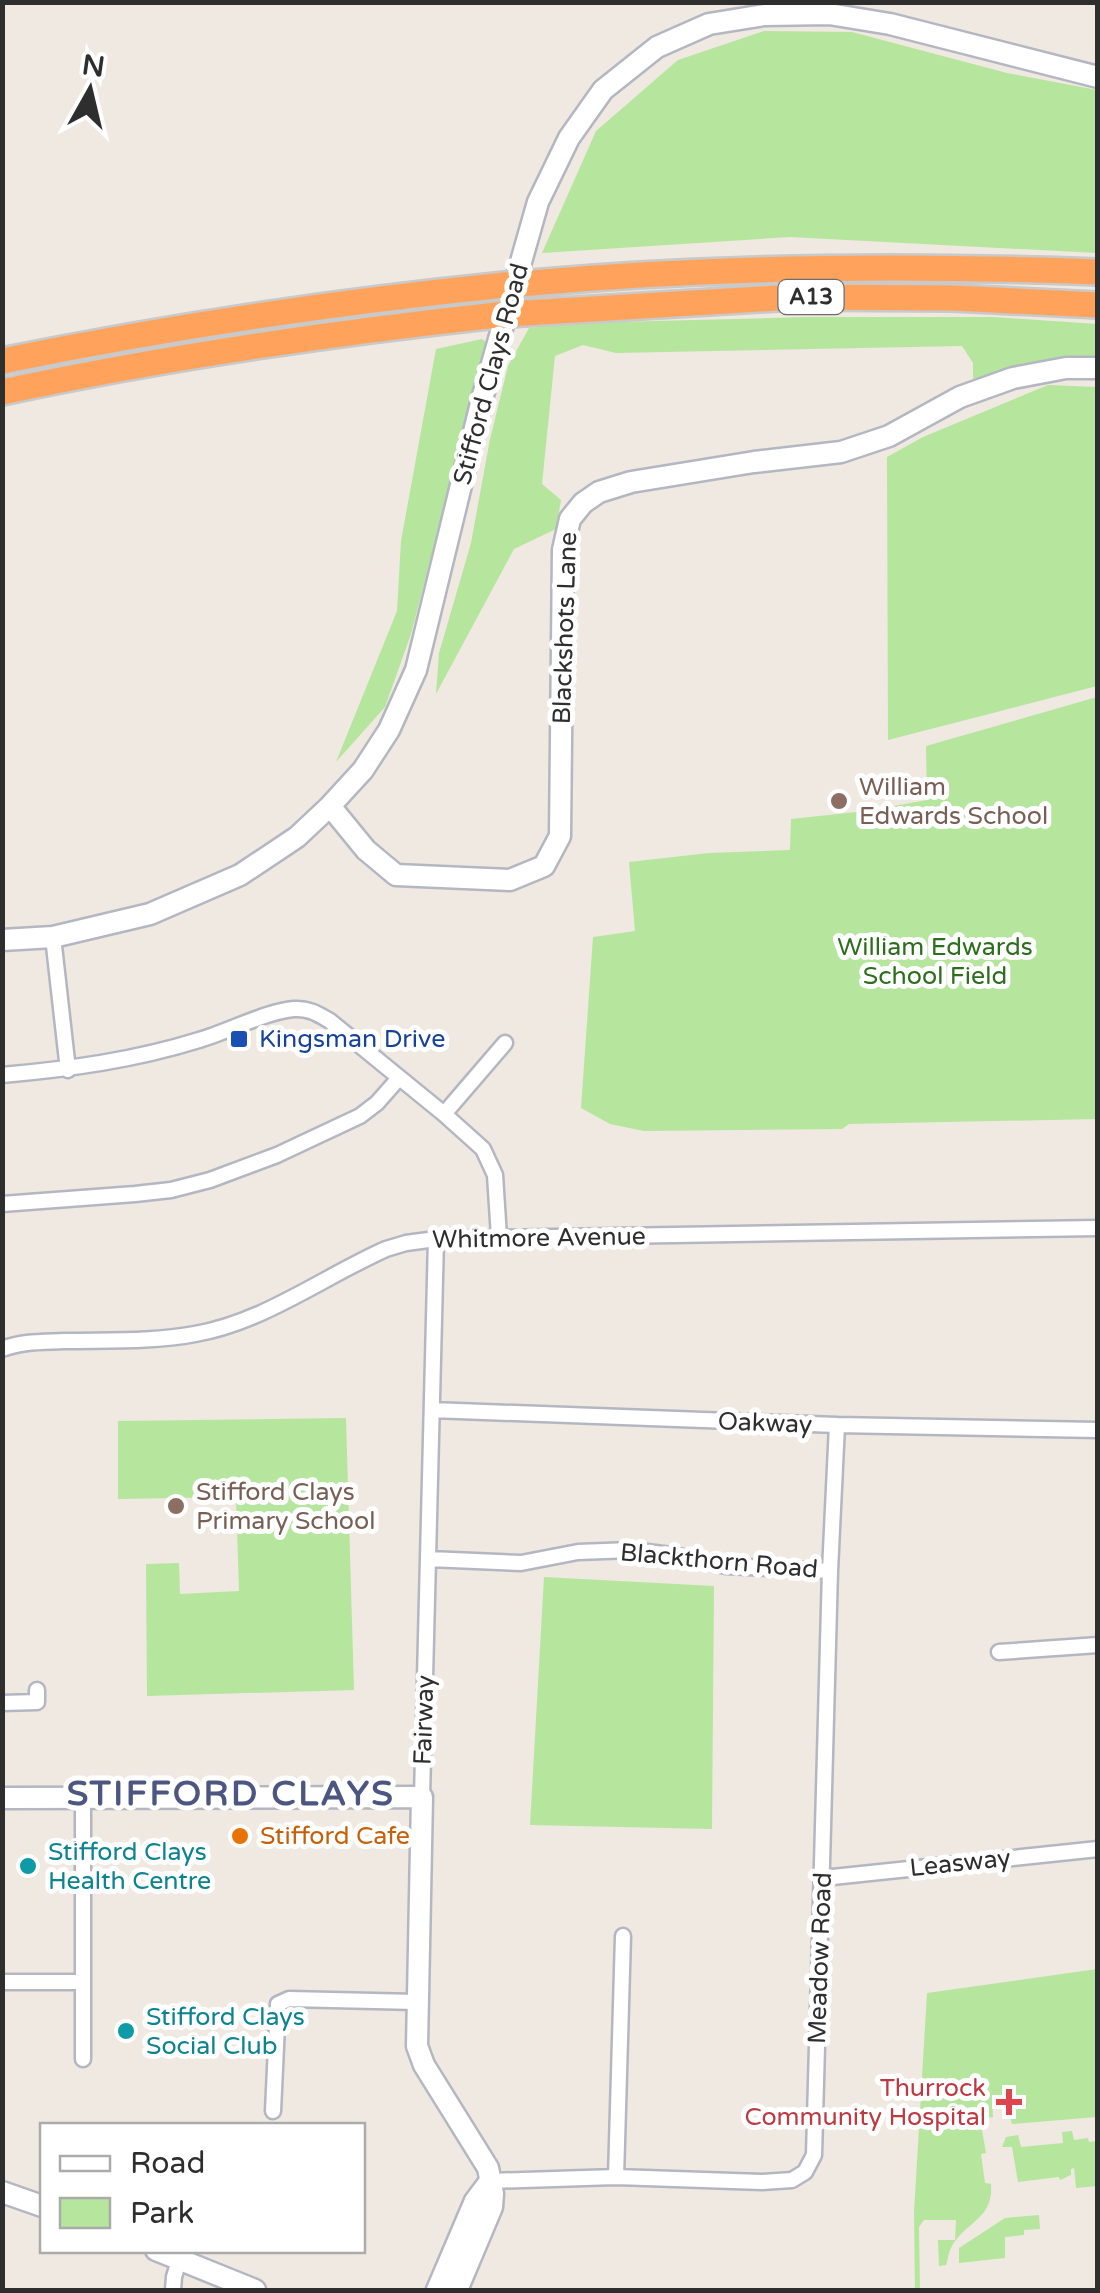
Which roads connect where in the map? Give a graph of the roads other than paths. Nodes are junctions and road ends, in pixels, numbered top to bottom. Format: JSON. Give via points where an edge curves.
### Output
{"nodes":[{"id":1,"x":1098,"y":77,"type":"edge"},
{"id":2,"x":1098,"y":272,"type":"edge"},
{"id":3,"x":1098,"y":305,"type":"edge"},
{"id":4,"x":2,"y":361,"type":"edge"},
{"id":5,"x":1098,"y":368,"type":"edge"},
{"id":6,"x":2,"y":392,"type":"edge"},
{"id":7,"x":330,"y":806,"type":"junction"},
{"id":8,"x":54,"y":937,"type":"junction"},
{"id":9,"x":2,"y":940,"type":"edge"},
{"id":10,"x":505,"y":1043,"type":"dead end"},
{"id":11,"x":68,"y":1070,"type":"junction"},
{"id":12,"x":2,"y":1075,"type":"edge"},
{"id":13,"x":400,"y":1078,"type":"junction"},
{"id":14,"x":444,"y":1114,"type":"junction"},
{"id":15,"x":2,"y":1204,"type":"edge"},
{"id":16,"x":1098,"y":1228,"type":"edge"},
{"id":17,"x":499,"y":1237,"type":"junction"},
{"id":18,"x":436,"y":1238,"type":"junction"},
{"id":19,"x":2,"y":1349,"type":"edge"},
{"id":20,"x":432,"y":1410,"type":"junction"},
{"id":21,"x":836,"y":1425,"type":"junction"},
{"id":22,"x":1098,"y":1430,"type":"edge"},
{"id":23,"x":428,"y":1560,"type":"junction"},
{"id":24,"x":830,"y":1571,"type":"junction"},
{"id":25,"x":1098,"y":1645,"type":"edge"},
{"id":26,"x":999,"y":1652,"type":"dead end"},
{"id":27,"x":37,"y":1690,"type":"dead end"},
{"id":28,"x":2,"y":1702,"type":"edge"},
{"id":29,"x":422,"y":1797,"type":"junction"},
{"id":30,"x":2,"y":1798,"type":"edge"},
{"id":31,"x":83,"y":1798,"type":"junction"},
{"id":32,"x":1098,"y":1848,"type":"edge"},
{"id":33,"x":822,"y":1878,"type":"junction"},
{"id":34,"x":623,"y":1936,"type":"dead end"},
{"id":35,"x":2,"y":1982,"type":"edge"},
{"id":36,"x":82,"y":1982,"type":"junction"},
{"id":37,"x":418,"y":2002,"type":"junction"},
{"id":38,"x":83,"y":2058,"type":"dead end"},
{"id":39,"x":273,"y":2111,"type":"dead end"},
{"id":40,"x":616,"y":2178,"type":"junction"},
{"id":41,"x":490,"y":2181,"type":"junction"},
{"id":42,"x":2,"y":2192,"type":"edge"},
{"id":43,"x":40,"y":2205,"type":"edge"},
{"id":44,"x":163,"y":2253,"type":"edge"},
{"id":45,"x":179,"y":2260,"type":"junction"},
{"id":46,"x":174,"y":2290,"type":"edge"},
{"id":47,"x":255,"y":2290,"type":"edge"},
{"id":48,"x":437,"y":2290,"type":"edge"},
{"id":49,"x":457,"y":2290,"type":"edge"}],
"edges":[{"from":1,"to":7,"type":"street","name":"Stifford Clays Road","via":[[890,24],[829,14],[764,15],[709,24],[657,47],[603,90],[569,138],[538,202],[416,670],[389,730]]},
{"from":2,"to":4,"type":"highway","number":"A13","bridge":true,"via":[[814,267],[532,283],[275,312]]},
{"from":3,"to":6,"type":"highway","number":"A13","bridge":true,"via":[[794,296],[525,312],[279,342]]},
{"from":5,"to":7,"type":"street","name":"Blackshots Lane","via":[[1012,378],[841,452],[631,482],[583,503],[570,518],[563,550],[560,836],[544,866],[510,880],[396,874]]},
{"from":7,"to":8,"type":"street","name":"Stifford Clays Road","via":[[240,874],[150,914]]},
{"from":8,"to":9,"type":"street","name":"Stifford Clays Road"},
{"from":8,"to":11,"type":"street"},
{"from":10,"to":14,"type":"street"},
{"from":11,"to":12,"type":"street"},
{"from":11,"to":13,"type":"street","via":[[298,1009],[330,1021]]},
{"from":13,"to":14,"type":"street"},
{"from":13,"to":15,"type":"street","via":[[360,1116],[210,1180],[171,1190]]},
{"from":14,"to":17,"type":"street","via":[[491,1162]]},
{"from":16,"to":17,"type":"street","name":"Whitmore Avenue"},
{"from":17,"to":18,"type":"street","name":"Whitmore Avenue"},
{"from":18,"to":19,"type":"street","name":"Whitmore Avenue","via":[[386,1249],[214,1330]]},
{"from":18,"to":20,"type":"street","name":"Fairway"},
{"from":20,"to":21,"type":"street","name":"Oakway"},
{"from":20,"to":23,"type":"street","name":"Fairway"},
{"from":21,"to":22,"type":"street","name":"Oakway"},
{"from":21,"to":24,"type":"street","name":"Meadow Road"},
{"from":23,"to":24,"type":"street","name":"Blackthorn Road","via":[[521,1563],[632,1550],[726,1566]]},
{"from":23,"to":29,"type":"street","name":"Fairway"},
{"from":24,"to":33,"type":"street","name":"Meadow Road"},
{"from":25,"to":26,"type":"street"},
{"from":27,"to":28,"type":"street","via":[[37,1702]]},
{"from":29,"to":31,"type":"street"},
{"from":29,"to":37,"type":"street","name":"Fairway"},
{"from":30,"to":31,"type":"street"},
{"from":31,"to":36,"type":"street"},
{"from":32,"to":33,"type":"street","name":"Leasway"},
{"from":33,"to":40,"type":"street","name":"Meadow Road","via":[[814,2155],[805,2172],[762,2182]]},
{"from":34,"to":40,"type":"street"},
{"from":35,"to":36,"type":"street"},
{"from":36,"to":38,"type":"street"},
{"from":37,"to":39,"type":"street","via":[[278,2004]]},
{"from":37,"to":41,"type":"street","name":"Fairway","via":[[416,2046]]},
{"from":40,"to":41,"type":"street","name":"Meadow Road"},
{"from":41,"to":48,"type":"street"},
{"from":41,"to":49,"type":"street","via":[[492,2207]]},
{"from":42,"to":43,"type":"street"},
{"from":44,"to":45,"type":"street"},
{"from":45,"to":46,"type":"street"},
{"from":45,"to":47,"type":"street"}]}
